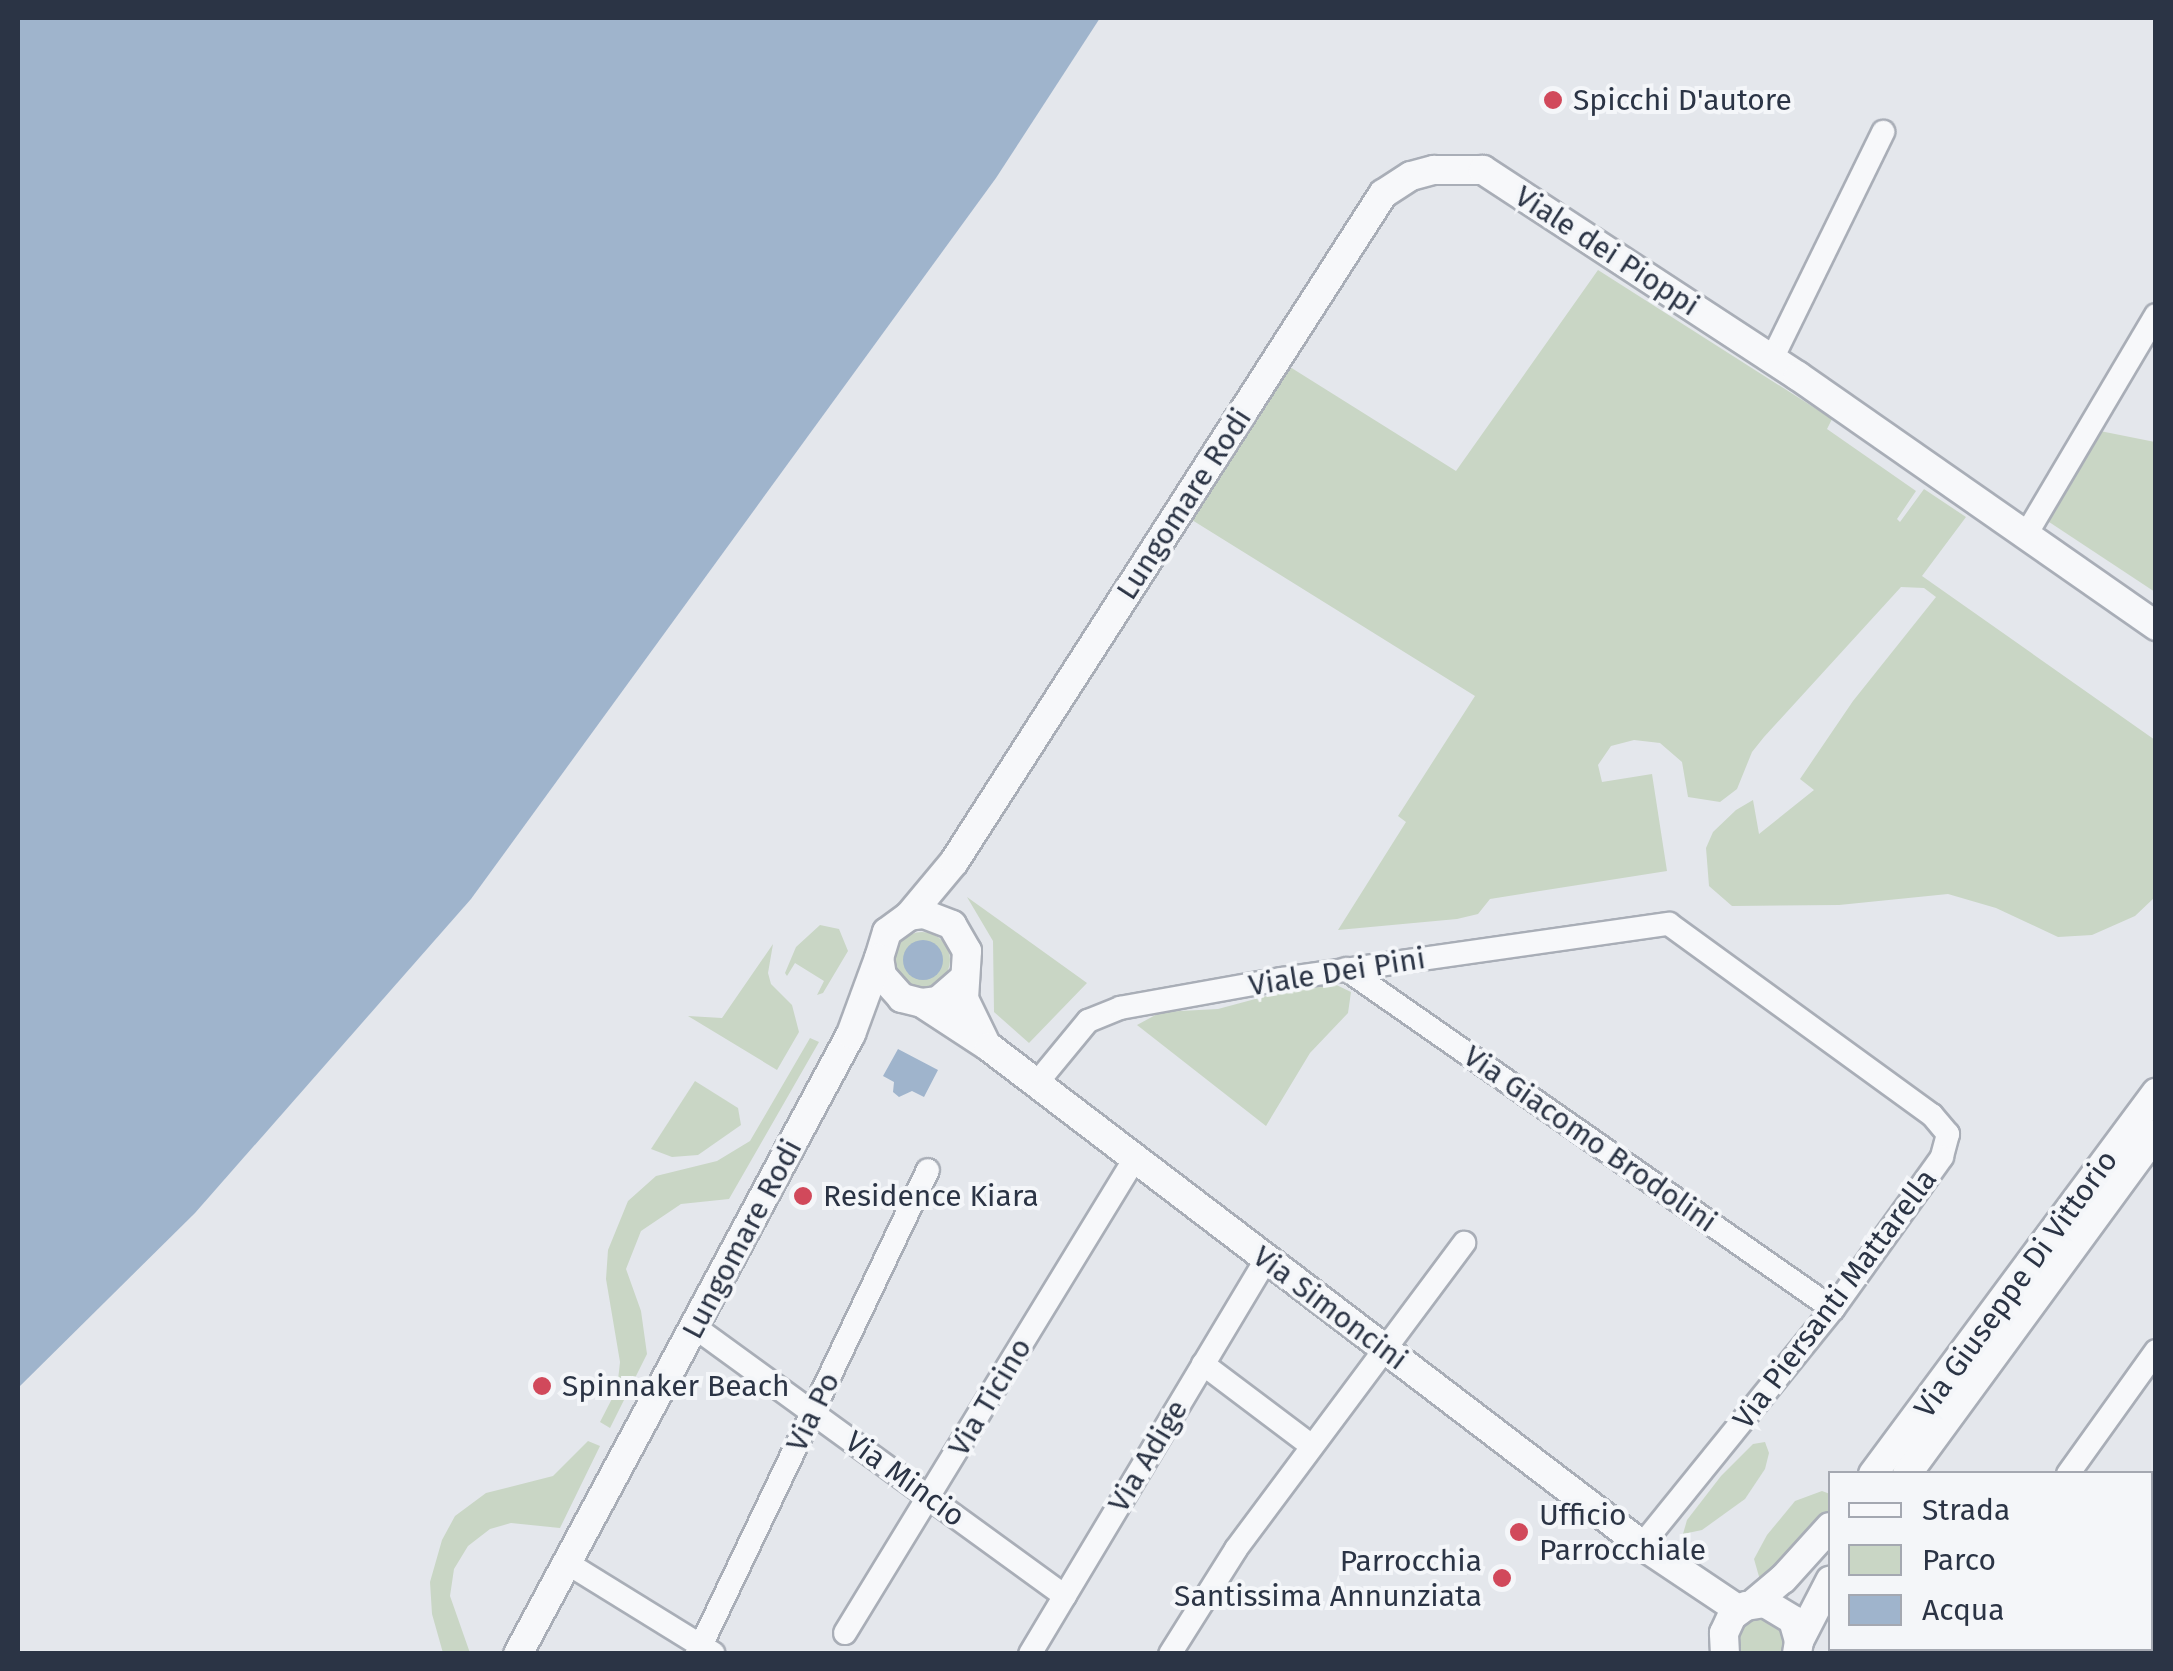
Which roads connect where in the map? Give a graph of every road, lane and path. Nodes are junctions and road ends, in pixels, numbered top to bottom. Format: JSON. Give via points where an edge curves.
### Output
{"nodes":[{"id":1,"x":1883,"y":132,"type":"dead end"},
{"id":2,"x":1434,"y":170,"type":"joint"},
{"id":3,"x":2156,"y":315,"type":"edge"},
{"id":4,"x":1772,"y":358,"type":"junction"},
{"id":5,"x":2027,"y":533,"type":"junction"},
{"id":6,"x":2156,"y":626,"type":"edge"},
{"id":7,"x":954,"y":862,"type":"junction"},
{"id":8,"x":909,"y":916,"type":"junction"},
{"id":9,"x":1669,"y":924,"type":"joint"},
{"id":10,"x":952,"y":925,"type":"junction"},
{"id":11,"x":879,"y":958,"type":"junction"},
{"id":12,"x":1346,"y":969,"type":"junction"},
{"id":13,"x":962,"y":980,"type":"junction"},
{"id":14,"x":917,"y":1002,"type":"junction"},
{"id":15,"x":851,"y":1034,"type":"junction"},
{"id":16,"x":990,"y":1048,"type":"junction"},
{"id":17,"x":1036,"y":1084,"type":"junction"},
{"id":18,"x":2156,"y":1092,"type":"edge"},
{"id":19,"x":2156,"y":1134,"type":"edge"},
{"id":20,"x":1134,"y":1160,"type":"junction"},
{"id":21,"x":928,"y":1170,"type":"dead end"},
{"id":22,"x":1464,"y":1243,"type":"dead end"},
{"id":23,"x":1266,"y":1259,"type":"junction"},
{"id":24,"x":1833,"y":1310,"type":"junction"},
{"id":25,"x":696,"y":1328,"type":"junction"},
{"id":26,"x":1384,"y":1350,"type":"junction"},
{"id":27,"x":2156,"y":1351,"type":"edge"},
{"id":28,"x":1203,"y":1364,"type":"junction"},
{"id":29,"x":814,"y":1412,"type":"junction"},
{"id":30,"x":1312,"y":1446,"type":"junction"},
{"id":31,"x":2073,"y":1466,"type":"edge"},
{"id":32,"x":1876,"y":1471,"type":"edge"},
{"id":33,"x":1909,"y":1471,"type":"edge"},
{"id":34,"x":930,"y":1497,"type":"junction"},
{"id":35,"x":1828,"y":1529,"type":"edge"},
{"id":36,"x":1642,"y":1545,"type":"junction"},
{"id":37,"x":567,"y":1563,"type":"junction"},
{"id":38,"x":1828,"y":1586,"type":"edge"},
{"id":39,"x":1065,"y":1596,"type":"junction"},
{"id":40,"x":1735,"y":1625,"type":"edge"},
{"id":41,"x":845,"y":1634,"type":"dead end"},
{"id":42,"x":1800,"y":1649,"type":"edge"},
{"id":43,"x":704,"y":1651,"type":"edge"},
{"id":44,"x":518,"y":1654,"type":"edge"},
{"id":45,"x":1030,"y":1654,"type":"edge"},
{"id":46,"x":1170,"y":1654,"type":"edge"}],
"edges":[{"from":1,"to":4,"type":"street"},
{"from":2,"to":4,"type":"street","name":"Viale dei Pioppi","via":[[1483,170]]},
{"from":2,"to":7,"type":"street","name":"Lungomare Rodi","via":[[1383,194]]},
{"from":3,"to":5,"type":"street"},
{"from":4,"to":5,"type":"street","name":"Viale dei Pioppi"},
{"from":5,"to":6,"type":"street","name":"Viale dei Pioppi"},
{"from":7,"to":8,"type":"street","name":"Lungomare Rodi"},
{"from":7,"to":10,"type":"street","name":"Lungomare Rodi"},
{"from":8,"to":10,"type":"street","via":[[939,917]]},
{"from":8,"to":11,"type":"street","via":[[887,932]]},
{"from":9,"to":12,"type":"street","name":"Viale Dei Pini"},
{"from":9,"to":24,"type":"street","name":"Via Piersanti Mattarella","via":[[1932,1115],[1948,1134],[1942,1157]]},
{"from":10,"to":13,"type":"street","via":[[967,951]]},
{"from":11,"to":14,"type":"street","via":[[893,992]]},
{"from":11,"to":15,"type":"street","name":"Lungomare Rodi"},
{"from":12,"to":17,"type":"street","name":"Viale Dei Pini","via":[[1102,1013]]},
{"from":12,"to":24,"type":"street","name":"Via Giacomo Brodolini"},
{"from":13,"to":14,"type":"street","via":[[946,997]]},
{"from":13,"to":16,"type":"street","name":"Via Simoncini","via":[[969,1017]]},
{"from":14,"to":15,"type":"street","via":[[878,1014]]},
{"from":14,"to":16,"type":"street","name":"Via Simoncini"},
{"from":15,"to":25,"type":"street","name":"Lungomare Rodi"},
{"from":16,"to":17,"type":"street","name":"Via Simoncini"},
{"from":17,"to":20,"type":"street","name":"Via Simoncini"},
{"from":18,"to":32,"type":"street","name":"Via Giuseppe Di Vittorio"},
{"from":19,"to":33,"type":"street","name":"Via Giuseppe Di Vittorio"},
{"from":20,"to":23,"type":"street","name":"Via Simoncini"},
{"from":20,"to":34,"type":"street","name":"Via Ticino"},
{"from":21,"to":29,"type":"street","name":"Via Po"},
{"from":22,"to":26,"type":"street"},
{"from":23,"to":26,"type":"street","name":"Via Simoncini"},
{"from":23,"to":28,"type":"street","name":"Via Adige"},
{"from":24,"to":36,"type":"street","name":"Via Piersanti Mattarella"},
{"from":25,"to":29,"type":"street","name":"Via Mincio"},
{"from":25,"to":37,"type":"street","name":"Lungomare Rodi"},
{"from":26,"to":30,"type":"street"},
{"from":26,"to":36,"type":"street","name":"Via Simoncini"},
{"from":27,"to":31,"type":"street"},
{"from":28,"to":30,"type":"street"},
{"from":28,"to":39,"type":"street","name":"Via Adige"},
{"from":29,"to":34,"type":"street","name":"Via Mincio"},
{"from":29,"to":43,"type":"street","name":"Via Po"},
{"from":30,"to":46,"type":"street"},
{"from":34,"to":39,"type":"street","name":"Via Mincio"},
{"from":34,"to":41,"type":"street","name":"Via Ticino"},
{"from":35,"to":40,"type":"street"},
{"from":36,"to":40,"type":"street","name":"Via Simoncini"},
{"from":37,"to":43,"type":"street"},
{"from":37,"to":44,"type":"street","name":"Lungomare Rodi"},
{"from":38,"to":42,"type":"street"},
{"from":39,"to":45,"type":"street","name":"Via Adige"},
{"from":40,"to":42,"type":"street","via":[[1786,1612]]}]}
